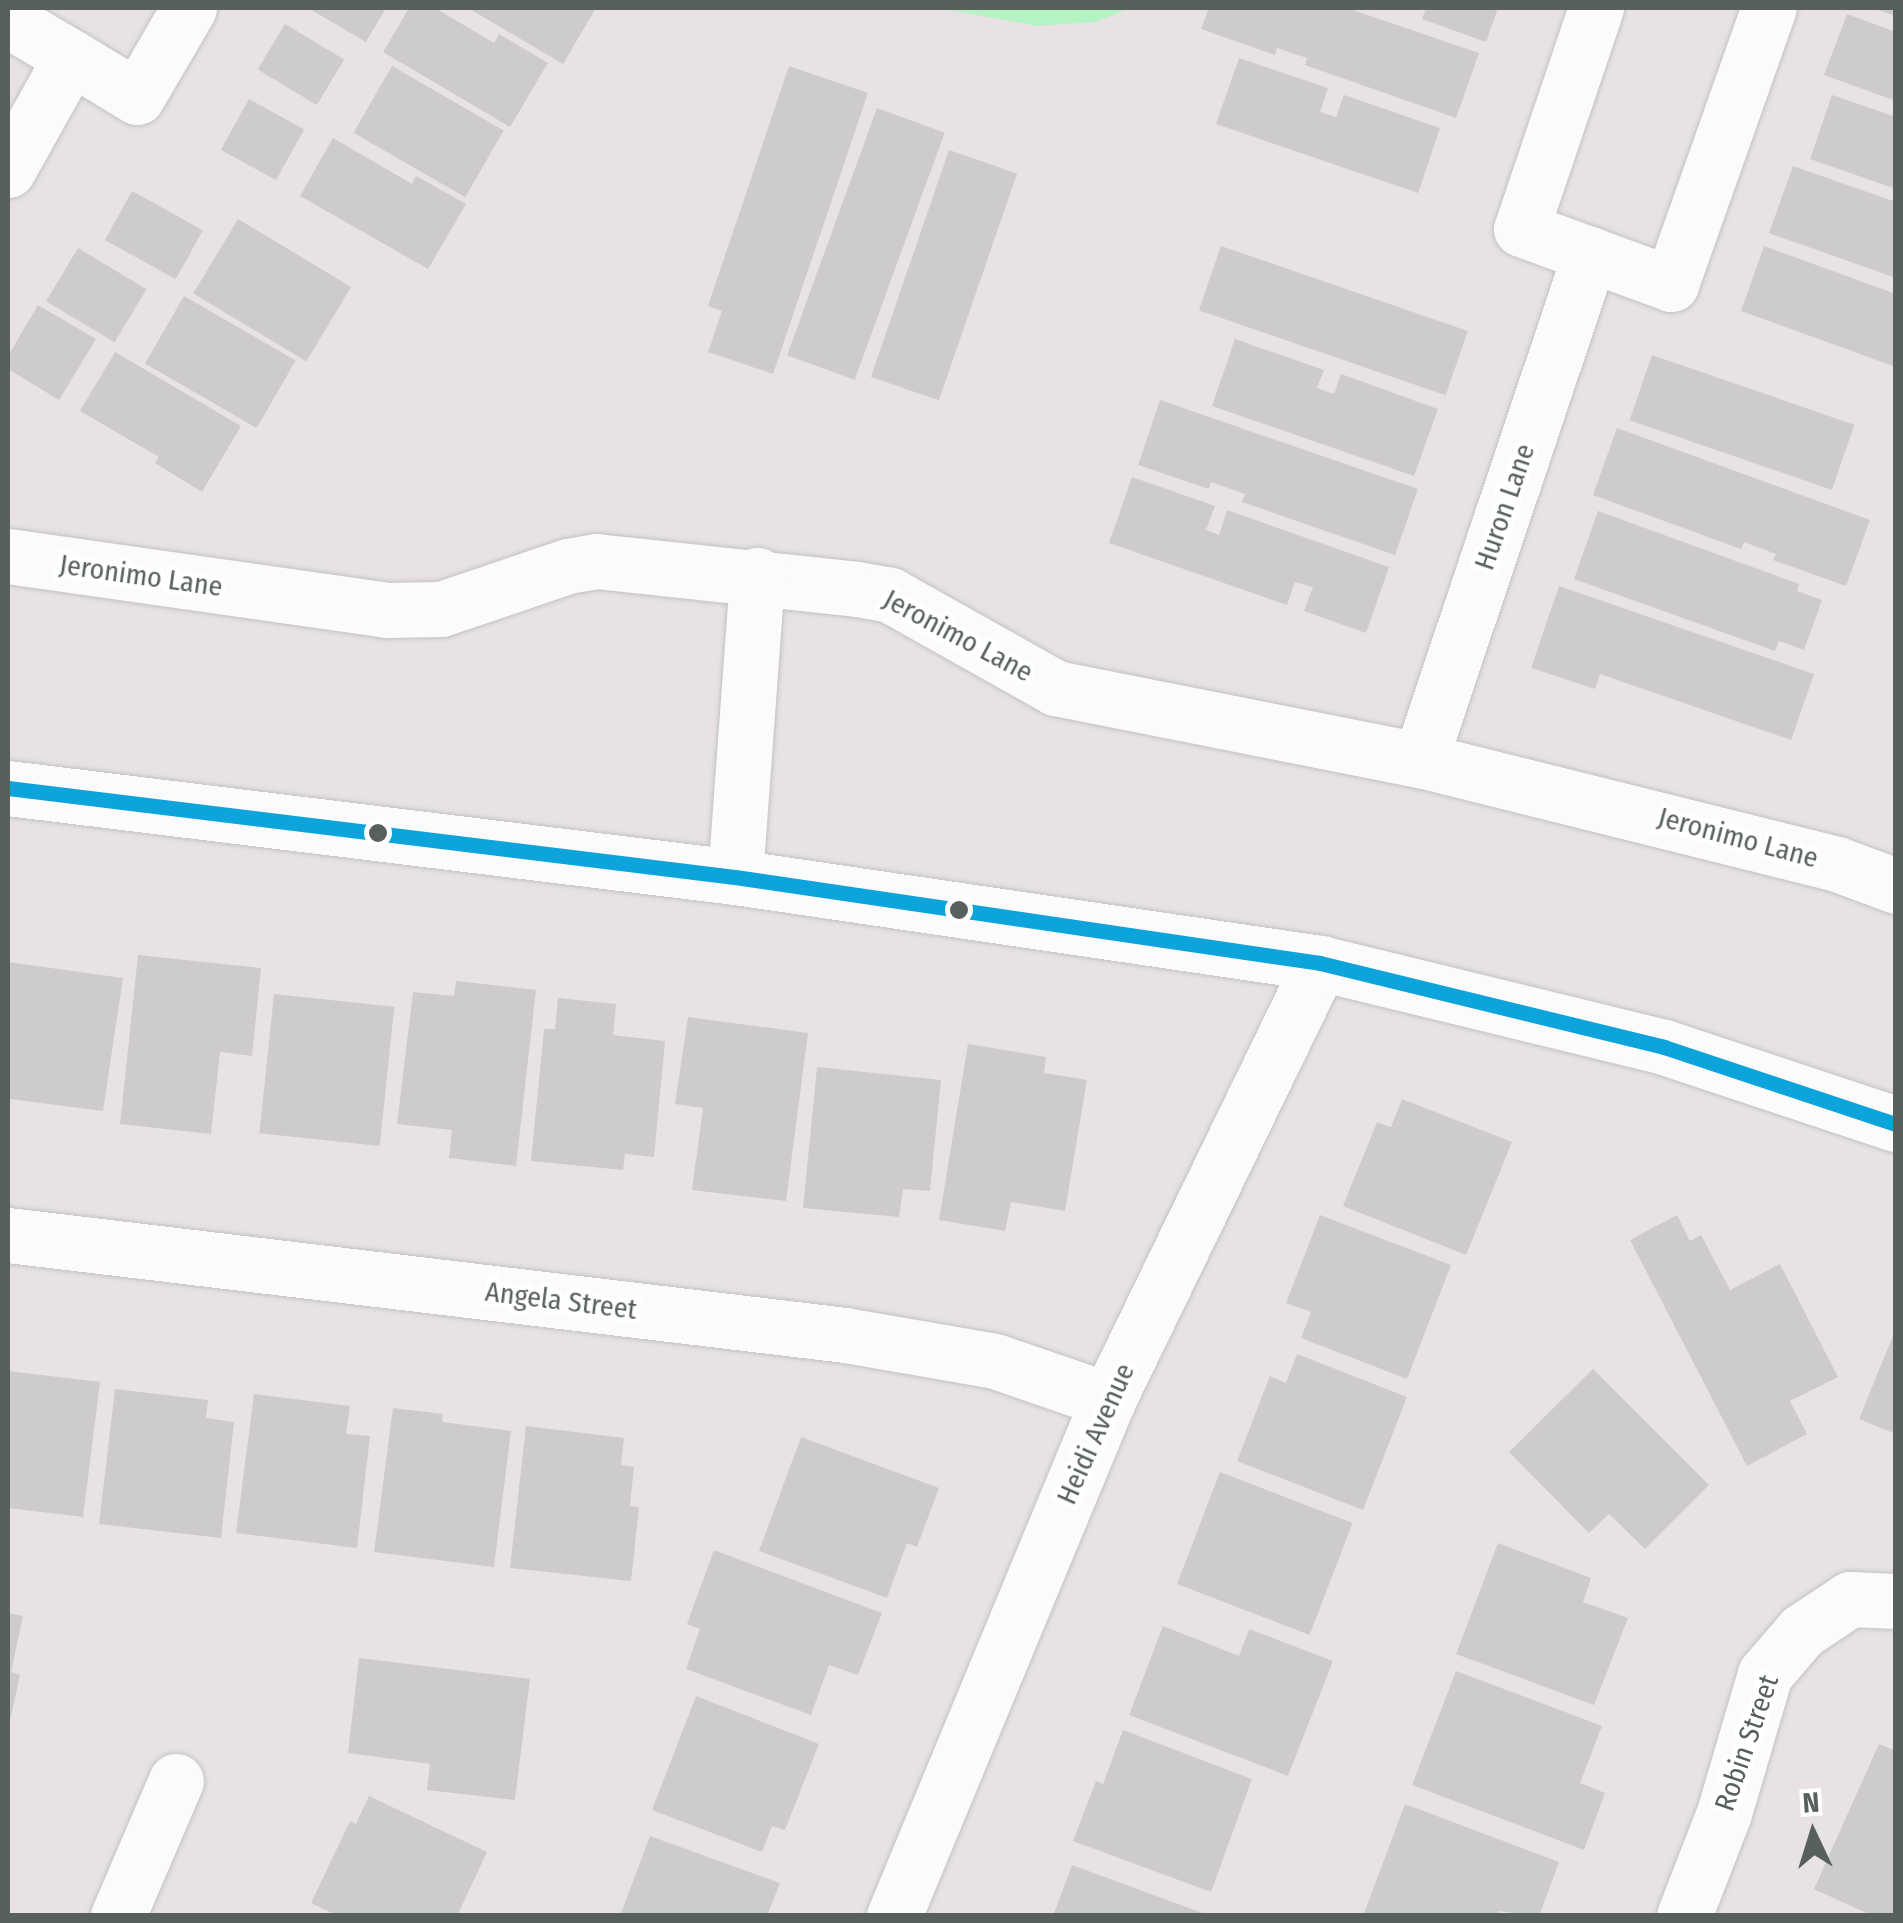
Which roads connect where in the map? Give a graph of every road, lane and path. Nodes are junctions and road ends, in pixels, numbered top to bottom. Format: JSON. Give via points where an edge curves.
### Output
{"nodes":[{"id":1,"x":14,"y":8,"type":"edge"},
{"id":2,"x":189,"y":8,"type":"edge"},
{"id":3,"x":1596,"y":8,"type":"edge"},
{"id":4,"x":1769,"y":8,"type":"edge"},
{"id":5,"x":8,"y":19,"type":"edge"},
{"id":6,"x":71,"y":57,"type":"junction"},
{"id":7,"x":8,"y":170,"type":"edge"},
{"id":8,"x":1590,"y":254,"type":"junction"},
{"id":9,"x":8,"y":556,"type":"edge"},
{"id":10,"x":757,"y":575,"type":"junction"},
{"id":11,"x":1420,"y":760,"type":"junction"},
{"id":12,"x":8,"y":788,"type":"edge"},
{"id":13,"x":735,"y":877,"type":"junction"},
{"id":14,"x":1896,"y":886,"type":"edge"},
{"id":15,"x":1320,"y":963,"type":"junction"},
{"id":16,"x":1896,"y":1124,"type":"edge"},
{"id":17,"x":8,"y":1234,"type":"edge"},
{"id":18,"x":1108,"y":1400,"type":"junction"},
{"id":19,"x":1873,"y":1600,"type":"edge"},
{"id":20,"x":176,"y":1780,"type":"dead end"},
{"id":21,"x":118,"y":1916,"type":"edge"},
{"id":22,"x":894,"y":1916,"type":"edge"},
{"id":23,"x":1684,"y":1916,"type":"edge"}],
"edges":[{"from":1,"to":5,"type":"street"},
{"from":2,"to":6,"type":"street","via":[[137,97]]},
{"from":3,"to":8,"type":"street","via":[[1521,229]]},
{"from":4,"to":8,"type":"street","via":[[1670,284]]},
{"from":5,"to":6,"type":"street"},
{"from":6,"to":7,"type":"street"},
{"from":8,"to":11,"type":"street","name":"Huron Lane"},
{"from":9,"to":10,"type":"street","name":"Jeronimo Lane","via":[[386,610],[441,609],[596,561]]},
{"from":10,"to":11,"type":"street","name":"Jeronimo Lane","via":[[890,595],[1056,688]]},
{"from":10,"to":13,"type":"street"},
{"from":11,"to":14,"type":"street","name":"Jeronimo Lane","via":[[1837,864]]},
{"from":12,"to":13,"type":"street"},
{"from":13,"to":15,"type":"street"},
{"from":15,"to":16,"type":"street","via":[[1664,1047]]},
{"from":15,"to":18,"type":"street","name":"Heidi Avenue"},
{"from":17,"to":18,"type":"street","name":"Angela Street","via":[[846,1335],[995,1362]]},
{"from":18,"to":22,"type":"street","name":"Heidi Avenue"},
{"from":19,"to":23,"type":"street","name":"Robin Street","via":[[1802,1631],[1765,1674],[1724,1813]]},
{"from":20,"to":21,"type":"street"}]}
